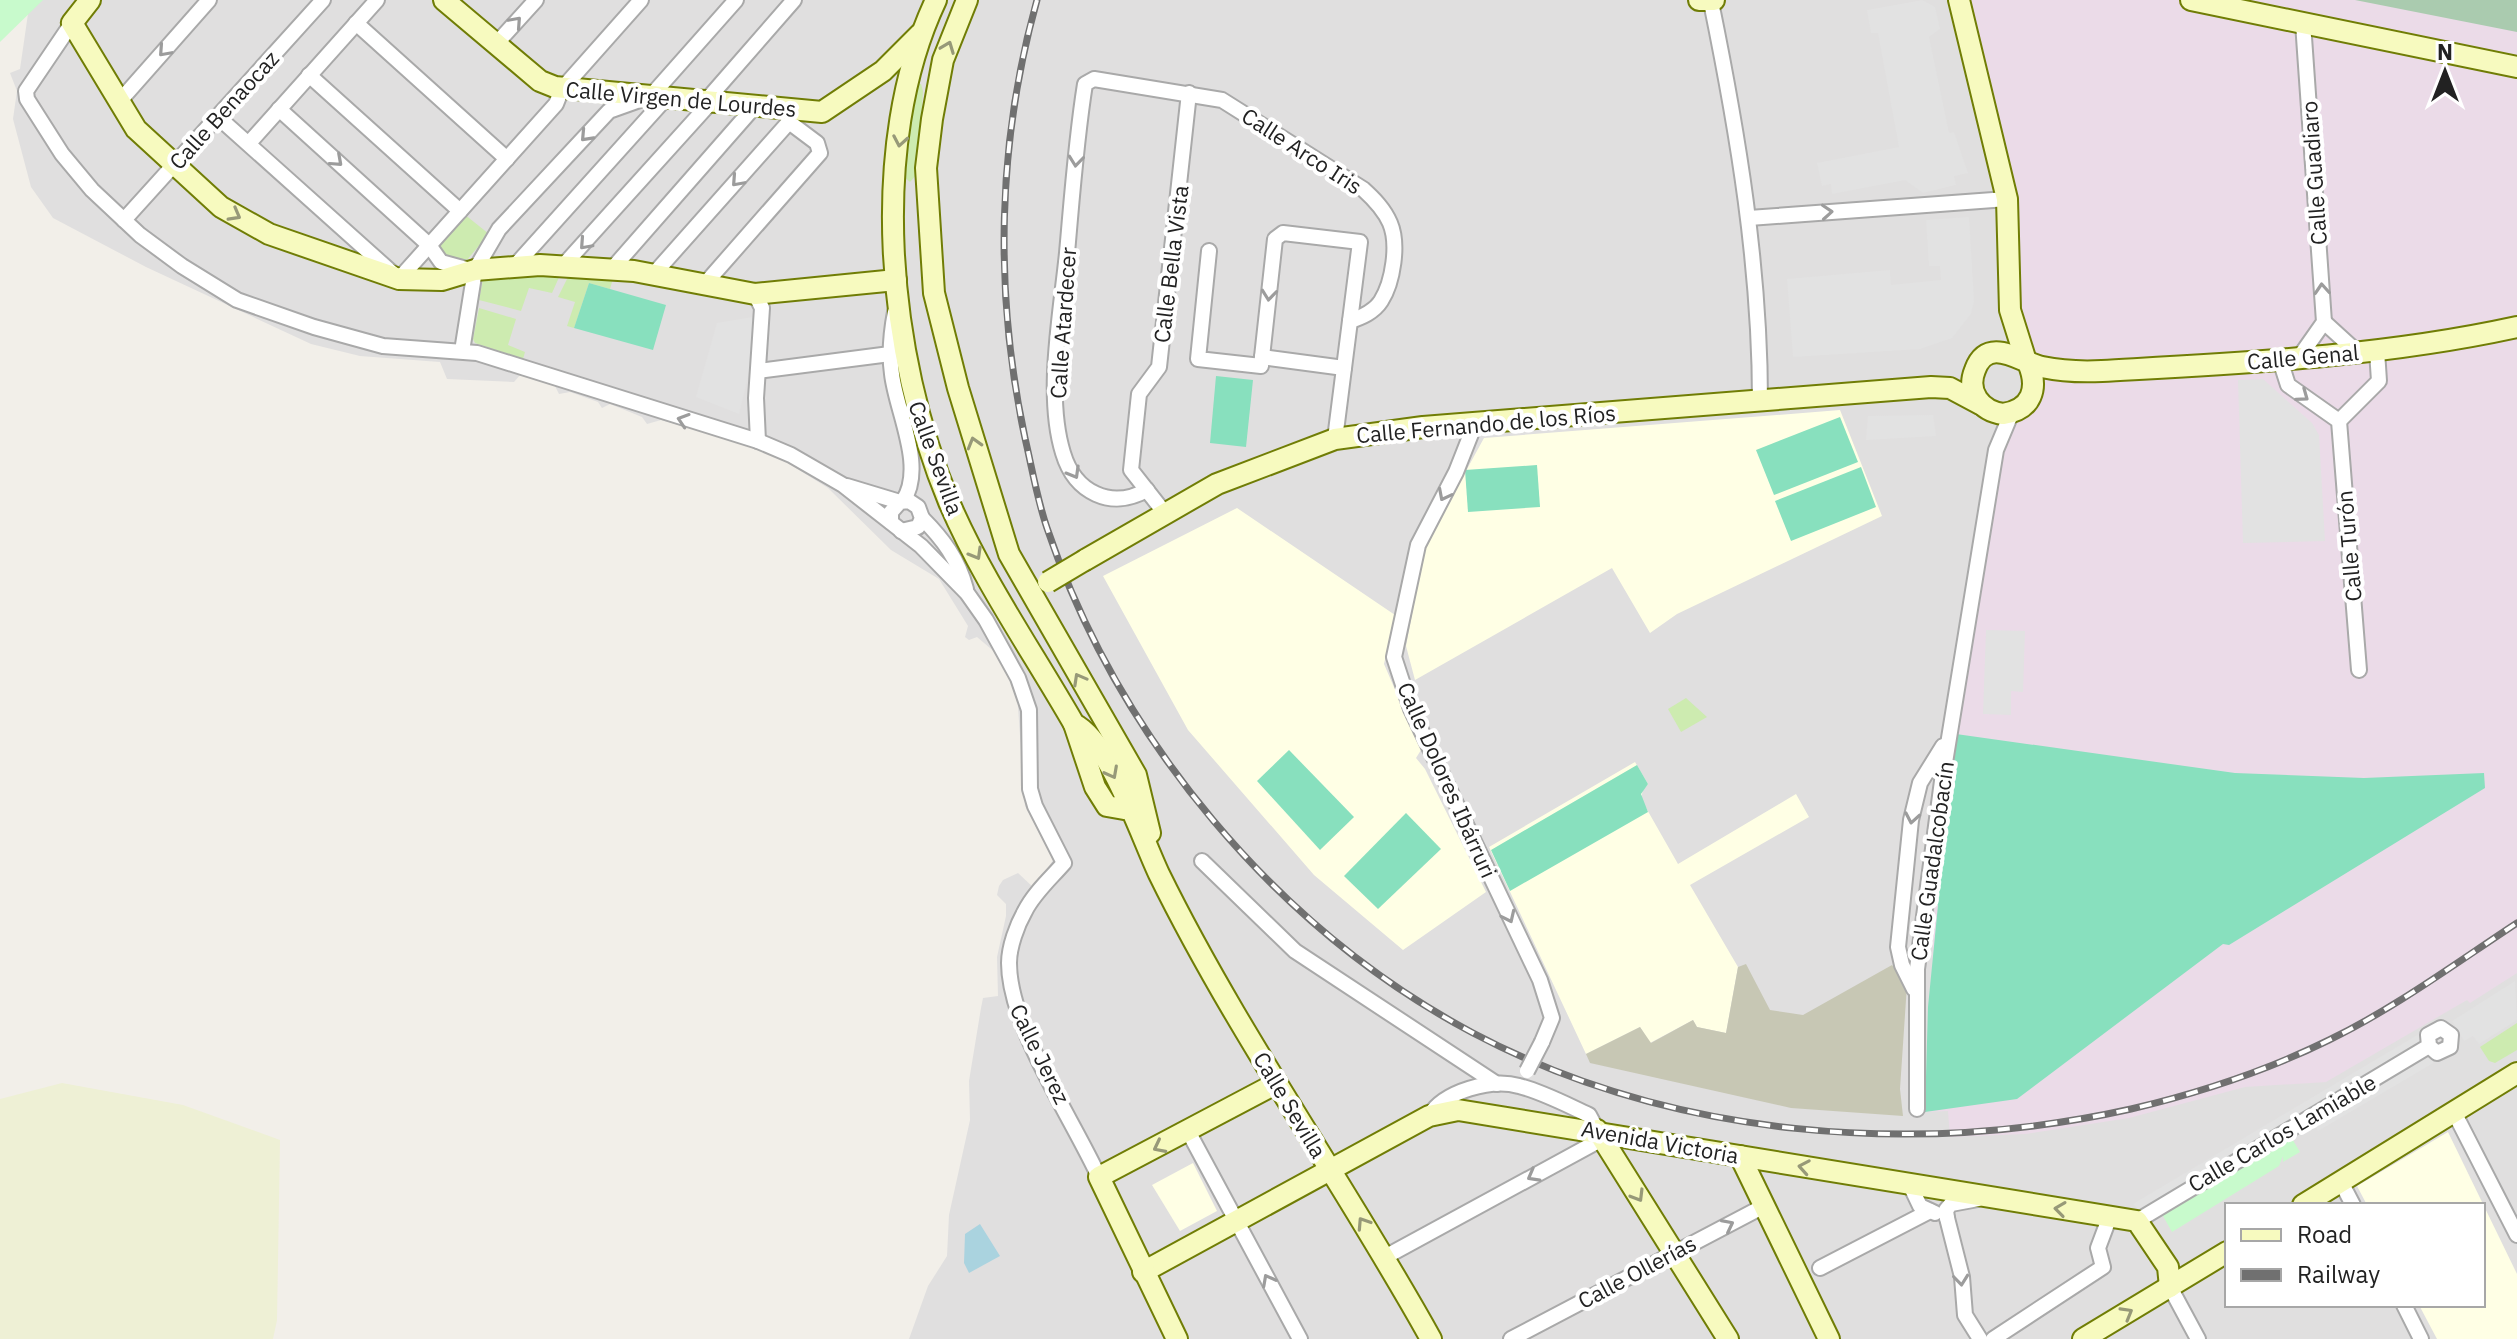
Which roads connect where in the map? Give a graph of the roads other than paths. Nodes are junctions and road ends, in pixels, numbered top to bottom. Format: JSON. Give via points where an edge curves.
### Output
{"nodes":[{"id":1,"x":90,"y":0,"type":"edge"},
{"id":2,"x":209,"y":0,"type":"edge"},
{"id":3,"x":323,"y":0,"type":"edge"},
{"id":4,"x":377,"y":0,"type":"edge"},
{"id":5,"x":444,"y":0,"type":"edge"},
{"id":6,"x":536,"y":0,"type":"edge"},
{"id":7,"x":641,"y":0,"type":"edge"},
{"id":8,"x":736,"y":0,"type":"edge"},
{"id":9,"x":794,"y":0,"type":"edge"},
{"id":10,"x":936,"y":0,"type":"edge"},
{"id":11,"x":967,"y":0,"type":"edge"},
{"id":12,"x":1959,"y":0,"type":"edge"},
{"id":13,"x":1708,"y":1,"type":"edge"},
{"id":14,"x":2202,"y":1,"type":"edge"},
{"id":15,"x":72,"y":23,"type":"junction"},
{"id":16,"x":356,"y":23,"type":"junction"},
{"id":17,"x":2303,"y":23,"type":"junction"},
{"id":18,"x":920,"y":34,"type":"junction"},
{"id":19,"x":496,"y":44,"type":"junction"},
{"id":20,"x":914,"y":64,"type":"junction"},
{"id":21,"x":2517,"y":67,"type":"edge"},
{"id":22,"x":883,"y":71,"type":"junction"},
{"id":23,"x":309,"y":75,"type":"junction"},
{"id":24,"x":1085,"y":84,"type":"joint"},
{"id":25,"x":562,"y":89,"type":"junction"},
{"id":26,"x":1189,"y":93,"type":"junction"},
{"id":27,"x":936,"y":96,"type":"junction"},
{"id":28,"x":659,"y":97,"type":"junction"},
{"id":29,"x":708,"y":102,"type":"junction"},
{"id":30,"x":118,"y":103,"type":"junction"},
{"id":31,"x":755,"y":106,"type":"junction"},
{"id":32,"x":279,"y":109,"type":"junction"},
{"id":33,"x":788,"y":116,"type":"junction"},
{"id":34,"x":218,"y":117,"type":"junction"},
{"id":35,"x":250,"y":142,"type":"junction"},
{"id":36,"x":507,"y":159,"type":"junction"},
{"id":37,"x":174,"y":167,"type":"junction"},
{"id":38,"x":927,"y":173,"type":"junction"},
{"id":39,"x":894,"y":175,"type":"junction"},
{"id":40,"x":2007,"y":199,"type":"junction"},
{"id":41,"x":460,"y":211,"type":"junction"},
{"id":42,"x":1749,"y":218,"type":"junction"},
{"id":43,"x":124,"y":220,"type":"junction"},
{"id":44,"x":894,"y":221,"type":"junction"},
{"id":45,"x":929,"y":222,"type":"junction"},
{"id":46,"x":429,"y":245,"type":"junction"},
{"id":47,"x":1209,"y":251,"type":"dead end"},
{"id":48,"x":562,"y":267,"type":"junction"},
{"id":49,"x":513,"y":268,"type":"junction"},
{"id":50,"x":612,"y":269,"type":"junction"},
{"id":51,"x":475,"y":270,"type":"junction"},
{"id":52,"x":653,"y":275,"type":"junction"},
{"id":53,"x":399,"y":279,"type":"junction"},
{"id":54,"x":704,"y":285,"type":"junction"},
{"id":55,"x":897,"y":290,"type":"junction"},
{"id":56,"x":755,"y":294,"type":"junction"},
{"id":57,"x":2010,"y":310,"type":"junction"},
{"id":58,"x":1350,"y":321,"type":"junction"},
{"id":59,"x":2324,"y":322,"type":"junction"},
{"id":60,"x":2517,"y":327,"type":"edge"},
{"id":61,"x":462,"y":351,"type":"junction"},
{"id":62,"x":2368,"y":352,"type":"junction"},
{"id":63,"x":890,"y":354,"type":"junction"},
{"id":64,"x":1262,"y":357,"type":"junction"},
{"id":65,"x":1982,"y":360,"type":"junction"},
{"id":66,"x":2289,"y":360,"type":"junction"},
{"id":67,"x":2027,"y":362,"type":"junction"},
{"id":68,"x":1344,"y":368,"type":"junction"},
{"id":69,"x":758,"y":371,"type":"junction"},
{"id":70,"x":2088,"y":372,"type":"junction"},
{"id":71,"x":1931,"y":387,"type":"junction"},
{"id":72,"x":1760,"y":401,"type":"junction"},
{"id":73,"x":1984,"y":407,"type":"junction"},
{"id":74,"x":2021,"y":407,"type":"junction"},
{"id":75,"x":2339,"y":421,"type":"junction"},
{"id":76,"x":1472,"y":423,"type":"junction"},
{"id":77,"x":1335,"y":439,"type":"junction"},
{"id":78,"x":758,"y":441,"type":"junction"},
{"id":79,"x":1996,"y":450,"type":"junction"},
{"id":80,"x":911,"y":471,"type":"junction"},
{"id":81,"x":843,"y":485,"type":"junction"},
{"id":82,"x":1147,"y":490,"type":"junction"},
{"id":83,"x":879,"y":494,"type":"junction"},
{"id":84,"x":902,"y":501,"type":"junction"},
{"id":85,"x":1164,"y":512,"type":"junction"},
{"id":86,"x":922,"y":518,"type":"junction"},
{"id":87,"x":896,"y":527,"type":"junction"},
{"id":88,"x":1029,"y":591,"type":"junction"},
{"id":89,"x":967,"y":593,"type":"junction"},
{"id":90,"x":2359,"y":670,"type":"dead end"},
{"id":91,"x":1952,"y":722,"type":"junction"},
{"id":92,"x":1131,"y":771,"type":"junction"},
{"id":93,"x":1129,"y":806,"type":"junction"},
{"id":94,"x":1202,"y":861,"type":"dead end"},
{"id":95,"x":1156,"y":868,"type":"junction"},
{"id":96,"x":1919,"y":1000,"type":"junction"},
{"id":97,"x":2429,"y":1046,"type":"dead end"},
{"id":98,"x":2517,"y":1073,"type":"edge"},
{"id":99,"x":1277,"y":1083,"type":"junction"},
{"id":100,"x":1497,"y":1084,"type":"junction"},
{"id":101,"x":1518,"y":1085,"type":"junction"},
{"id":102,"x":1461,"y":1101,"type":"junction"},
{"id":103,"x":1917,"y":1109,"type":"dead end"},
{"id":104,"x":2454,"y":1112,"type":"junction"},
{"id":105,"x":1188,"y":1131,"type":"junction"},
{"id":106,"x":1599,"y":1134,"type":"junction"},
{"id":107,"x":1740,"y":1156,"type":"junction"},
{"id":108,"x":1328,"y":1170,"type":"junction"},
{"id":109,"x":1099,"y":1177,"type":"junction"},
{"id":110,"x":2341,"y":1182,"type":"junction"},
{"id":111,"x":1910,"y":1185,"type":"junction"},
{"id":112,"x":1991,"y":1199,"type":"junction"},
{"id":113,"x":2306,"y":1203,"type":"edge"},
{"id":114,"x":2352,"y":1203,"type":"edge"},
{"id":115,"x":1764,"y":1206,"type":"junction"},
{"id":116,"x":1930,"y":1211,"type":"junction"},
{"id":117,"x":2110,"y":1216,"type":"junction"},
{"id":118,"x":1947,"y":1218,"type":"junction"},
{"id":119,"x":1237,"y":1221,"type":"junction"},
{"id":120,"x":2137,"y":1221,"type":"junction"},
{"id":121,"x":2517,"y":1235,"type":"edge"},
{"id":122,"x":2225,"y":1253,"type":"edge"},
{"id":123,"x":1672,"y":1254,"type":"junction"},
{"id":124,"x":1385,"y":1257,"type":"junction"},
{"id":125,"x":1820,"y":1268,"type":"dead end"},
{"id":126,"x":1143,"y":1272,"type":"junction"},
{"id":127,"x":2170,"y":1287,"type":"junction"},
{"id":128,"x":2405,"y":1307,"type":"edge"},
{"id":129,"x":1177,"y":1339,"type":"edge"},
{"id":130,"x":1300,"y":1339,"type":"edge"},
{"id":131,"x":1431,"y":1339,"type":"edge"},
{"id":132,"x":1511,"y":1339,"type":"edge"},
{"id":133,"x":1728,"y":1339,"type":"edge"},
{"id":134,"x":1829,"y":1339,"type":"edge"},
{"id":135,"x":1980,"y":1339,"type":"edge"},
{"id":136,"x":1993,"y":1339,"type":"edge"},
{"id":137,"x":2083,"y":1339,"type":"edge"},
{"id":138,"x":2198,"y":1339,"type":"edge"},
{"id":139,"x":2421,"y":1339,"type":"edge"}],
"edges":[{"from":1,"to":15,"type":"main road"},
{"from":2,"to":30,"type":"street","one_way":true},
{"from":3,"to":34,"type":"street","name":"Calle Benaocaz"},
{"from":4,"to":16,"type":"street"},
{"from":5,"to":19,"type":"main road","name":"Calle Virgen de Lourdes"},
{"from":19,"to":6,"type":"street","one_way":true},
{"from":7,"to":25,"type":"street"},
{"from":8,"to":28,"type":"street"},
{"from":9,"to":29,"type":"street"},
{"from":10,"to":18,"type":"main road","name":"Calle Sevilla"},
{"from":27,"to":11,"type":"main road","name":"Calle Sevilla","one_way":true,"via":[[943,60]]},
{"from":12,"to":40,"type":"main road"},
{"from":13,"to":42,"type":"street"},
{"from":14,"to":17,"type":"main road"},
{"from":15,"to":30,"type":"main road"},
{"from":15,"to":43,"type":"street","via":[[26,91],[27,99],[62,154]]},
{"from":16,"to":23,"type":"street"},
{"from":16,"to":36,"type":"street"},
{"from":17,"to":21,"type":"main road"},
{"from":59,"to":17,"type":"street","name":"Calle Guadiaro","one_way":true},
{"from":18,"to":20,"type":"main road","name":"Calle Sevilla"},
{"from":18,"to":22,"type":"main road","name":"Calle Virgen de Lourdes"},
{"from":19,"to":25,"type":"main road","name":"Calle Virgen de Lourdes","via":[[540,81]]},
{"from":20,"to":22,"type":"main road","via":[[898,63]]},
{"from":20,"to":27,"type":"main road","via":[[932,78]]},
{"from":20,"to":39,"type":"main road","name":"Calle Sevilla","one_way":true},
{"from":22,"to":33,"type":"main road","name":"Calle Virgen de Lourdes","via":[[822,112]]},
{"from":23,"to":32,"type":"street"},
{"from":23,"to":41,"type":"street"},
{"from":24,"to":26,"type":"street","name":"Calle Arco Iris","via":[[1094,79]]},
{"from":24,"to":82,"type":"street","name":"Calle Atardecer","one_way":true,"via":[[1061,308],[1057,419],[1063,454],[1079,483],[1098,497],[1129,500]]},
{"from":25,"to":28,"type":"main road","name":"Calle Virgen de Lourdes"},
{"from":25,"to":36,"type":"street","via":[[556,104]]},
{"from":26,"to":58,"type":"street","name":"Calle Arco Iris","via":[[1222,100],[1245,113],[1379,204],[1395,239],[1389,278],[1380,302],[1367,315]]},
{"from":26,"to":82,"type":"street","name":"Calle Bella Vista","via":[[1159,367],[1139,394],[1131,470]]},
{"from":27,"to":38,"type":"main road","name":"Calle Sevilla"},
{"from":28,"to":29,"type":"main road","name":"Calle Virgen de Lourdes"},
{"from":28,"to":49,"type":"street","via":[[627,142]]},
{"from":28,"to":51,"type":"street","one_way":true,"via":[[609,111],[499,229]]},
{"from":29,"to":31,"type":"main road","name":"Calle Virgen de Lourdes"},
{"from":29,"to":48,"type":"street","one_way":true},
{"from":30,"to":37,"type":"main road"},
{"from":31,"to":33,"type":"main road","name":"Calle Virgen de Lourdes"},
{"from":31,"to":50,"type":"street"},
{"from":32,"to":35,"type":"street"},
{"from":32,"to":46,"type":"street","one_way":true},
{"from":33,"to":52,"type":"street","one_way":true},
{"from":33,"to":54,"type":"street","via":[[817,143],[820,153]]},
{"from":34,"to":35,"type":"street"},
{"from":34,"to":37,"type":"street","name":"Calle Benaocaz"},
{"from":35,"to":53,"type":"street"},
{"from":36,"to":41,"type":"street"},
{"from":37,"to":43,"type":"street","name":"Calle Benaocaz"},
{"from":37,"to":53,"type":"main road","one_way":true,"via":[[221,207],[269,234]]},
{"from":38,"to":39,"type":"main road","via":[[915,188],[899,185]]},
{"from":38,"to":45,"type":"main road","name":"Calle Sevilla"},
{"from":39,"to":44,"type":"main road","name":"Calle Sevilla"},
{"from":42,"to":40,"type":"street","one_way":true},
{"from":40,"to":57,"type":"main road"},
{"from":41,"to":46,"type":"street"},
{"from":42,"to":72,"type":"street"},
{"from":43,"to":61,"type":"street","via":[[182,266],[237,300],[383,346]]},
{"from":44,"to":45,"type":"main road","via":[[907,206],[922,208]]},
{"from":44,"to":55,"type":"main road","name":"Calle Sevilla"},
{"from":88,"to":45,"type":"main road","name":"Calle Sevilla","one_way":true,"via":[[998,527],[958,388],[934,293]]},
{"from":46,"to":51,"type":"street","via":[[441,262]]},
{"from":46,"to":53,"type":"street"},
{"from":47,"to":64,"type":"street","via":[[1198,359],[1261,366]]},
{"from":48,"to":49,"type":"main road"},
{"from":48,"to":50,"type":"main road"},
{"from":49,"to":51,"type":"main road"},
{"from":50,"to":52,"type":"main road"},
{"from":51,"to":53,"type":"main road","via":[[442,280]]},
{"from":51,"to":61,"type":"street"},
{"from":52,"to":54,"type":"main road"},
{"from":54,"to":56,"type":"main road"},
{"from":55,"to":56,"type":"main road"},
{"from":55,"to":63,"type":"street"},
{"from":55,"to":93,"type":"main road","name":"Calle Sevilla","one_way":true,"via":[[910,384],[949,502],[1074,724],[1100,797],[1107,806]]},
{"from":56,"to":69,"type":"street","via":[[762,308]]},
{"from":57,"to":65,"type":"main road"},
{"from":57,"to":67,"type":"main road"},
{"from":58,"to":64,"type":"street","one_way":true,"via":[[1360,242],[1283,233],[1275,239]]},
{"from":58,"to":68,"type":"street"},
{"from":59,"to":62,"type":"street"},
{"from":59,"to":66,"type":"street"},
{"from":60,"to":62,"type":"main road","name":"Calle Genal"},
{"from":78,"to":61,"type":"street","one_way":true},
{"from":62,"to":66,"type":"main road","name":"Calle Genal"},
{"from":62,"to":75,"type":"street","via":[[2379,381]]},
{"from":63,"to":69,"type":"street"},
{"from":63,"to":80,"type":"street"},
{"from":64,"to":68,"type":"street"},
{"from":65,"to":67,"type":"main road","via":[[2001,351]]},
{"from":65,"to":71,"type":"main road","name":"Calle Fernando de los Ríos"},
{"from":65,"to":73,"type":"main road","via":[[1972,382]]},
{"from":66,"to":70,"type":"main road","name":"Calle Genal"},
{"from":66,"to":75,"type":"street","one_way":true,"via":[[2288,385]]},
{"from":67,"to":70,"type":"main road","name":"Calle Genal"},
{"from":67,"to":74,"type":"main road","via":[[2034,377]]},
{"from":68,"to":77,"type":"street"},
{"from":69,"to":78,"type":"street"},
{"from":70,"to":74,"type":"main road","name":"Calle Genal","via":[[2046,385]]},
{"from":71,"to":72,"type":"main road","name":"Calle Fernando de los Ríos"},
{"from":71,"to":73,"type":"main road","name":"Calle Fernando de los Ríos","via":[[1950,388]]},
{"from":72,"to":76,"type":"main road","name":"Calle Fernando de los Ríos"},
{"from":73,"to":74,"type":"main road"},
{"from":73,"to":79,"type":"street","name":"Calle Guadalcobacín"},
{"from":74,"to":79,"type":"street","name":"Calle Guadalcobacín"},
{"from":75,"to":90,"type":"street","name":"Calle Turón"},
{"from":76,"to":77,"type":"main road","name":"Calle Fernando de los Ríos"},
{"from":76,"to":101,"type":"street","name":"Calle Dolores Ibárruri","one_way":true,"bridge":true,"via":[[1456,472],[1418,545],[1394,657],[1411,709],[1540,980],[1552,1018]]},
{"from":77,"to":85,"type":"main road","name":"Calle Fernando de los Ríos","via":[[1217,484]]},
{"from":78,"to":81,"type":"street"},
{"from":79,"to":91,"type":"street","name":"Calle Guadalcobacín"},
{"from":80,"to":83,"type":"street","via":[[902,485]]},
{"from":80,"to":84,"type":"street","via":[[910,490]]},
{"from":81,"to":83,"type":"street"},
{"from":81,"to":87,"type":"street","name":"Calle Jerez"},
{"from":82,"to":85,"type":"street","name":"Calle Bella Vista"},
{"from":83,"to":84,"type":"street"},
{"from":84,"to":86,"type":"street","via":[[914,503]]},
{"from":84,"to":87,"type":"street","via":[[891,512]]},
{"from":85,"to":88,"type":"main road","name":"Calle Fernando de los Ríos","bridge":true},
{"from":86,"to":87,"type":"street","via":[[914,530]]},
{"from":86,"to":89,"type":"street","name":"Calle Jerez","via":[[960,567]]},
{"from":87,"to":89,"type":"street","name":"Calle Jerez"},
{"from":92,"to":88,"type":"main road","name":"Calle Sevilla","one_way":true},
{"from":89,"to":109,"type":"street","name":"Calle Jerez","via":[[1018,678],[1029,710],[1030,789],[1064,863],[1026,908],[1017,929],[1008,960],[1012,996]]},
{"from":91,"to":96,"type":"street","name":"Calle Guadalcobacín","via":[[1917,969]]},
{"from":91,"to":96,"type":"street","name":"Calle Guadalcobacín","one_way":true,"via":[[1940,756],[1920,783],[1911,820],[1898,947]]},
{"from":92,"to":93,"type":"main road","via":[[1138,791]]},
{"from":92,"to":95,"type":"main road","name":"Calle Sevilla","via":[[1141,786]]},
{"from":93,"to":95,"type":"main road","name":"Calle Sevilla"},
{"from":94,"to":100,"type":"street","via":[[1295,951]]},
{"from":95,"to":99,"type":"main road","name":"Calle Sevilla"},
{"from":96,"to":103,"type":"street","name":"Calle Guadalcobacín"},
{"from":97,"to":120,"type":"street","name":"Calle Carlos Lamiable"},
{"from":98,"to":104,"type":"main road"},
{"from":99,"to":105,"type":"main road"},
{"from":99,"to":108,"type":"main road","name":"Calle Sevilla"},
{"from":100,"to":101,"type":"street"},
{"from":100,"to":102,"type":"street"},
{"from":101,"to":106,"type":"street","via":[[1589,1115]]},
{"from":102,"to":106,"type":"main road","name":"Avenida Victoria"},
{"from":102,"to":108,"type":"main road","name":"Avenida Victoria"},
{"from":104,"to":110,"type":"main road"},
{"from":104,"to":121,"type":"street"},
{"from":105,"to":109,"type":"main road","one_way":true},
{"from":105,"to":119,"type":"street"},
{"from":106,"to":107,"type":"main road","name":"Avenida Victoria"},
{"from":106,"to":123,"type":"main road","one_way":true},
{"from":106,"to":124,"type":"street","one_way":true},
{"from":111,"to":107,"type":"main road","name":"Avenida Victoria","one_way":true},
{"from":107,"to":115,"type":"main road"},
{"from":108,"to":119,"type":"main road","name":"Avenida Victoria"},
{"from":124,"to":108,"type":"main road","name":"Calle Sevilla","one_way":true},
{"from":109,"to":126,"type":"main road","name":"Calle Jerez"},
{"from":110,"to":113,"type":"main road"},
{"from":110,"to":114,"type":"street"},
{"from":111,"to":112,"type":"main road","name":"Avenida Victoria"},
{"from":111,"to":116,"type":"street","via":[[1920,1206]]},
{"from":117,"to":112,"type":"main road","name":"Avenida Victoria","one_way":true},
{"from":112,"to":118,"type":"street","via":[[1951,1204]]},
{"from":123,"to":115,"type":"street","name":"Calle Ollerías","one_way":true},
{"from":115,"to":134,"type":"main road"},
{"from":116,"to":118,"type":"street"},
{"from":116,"to":125,"type":"street"},
{"from":117,"to":120,"type":"main road","name":"Avenida Victoria"},
{"from":117,"to":136,"type":"street","via":[[2098,1248],[2103,1267]]},
{"from":118,"to":135,"type":"street","one_way":true,"via":[[1965,1315]]},
{"from":119,"to":126,"type":"main road","name":"Avenida Victoria"},
{"from":130,"to":119,"type":"street","one_way":true},
{"from":120,"to":127,"type":"main road","via":[[2168,1267]]},
{"from":122,"to":127,"type":"main road"},
{"from":123,"to":132,"type":"street","name":"Calle Ollerías"},
{"from":123,"to":133,"type":"main road"},
{"from":124,"to":131,"type":"main road","name":"Calle Sevilla"},
{"from":126,"to":129,"type":"main road","name":"Calle Jerez"},
{"from":137,"to":127,"type":"main road","one_way":true},
{"from":127,"to":138,"type":"street"},
{"from":128,"to":139,"type":"street"}]}
